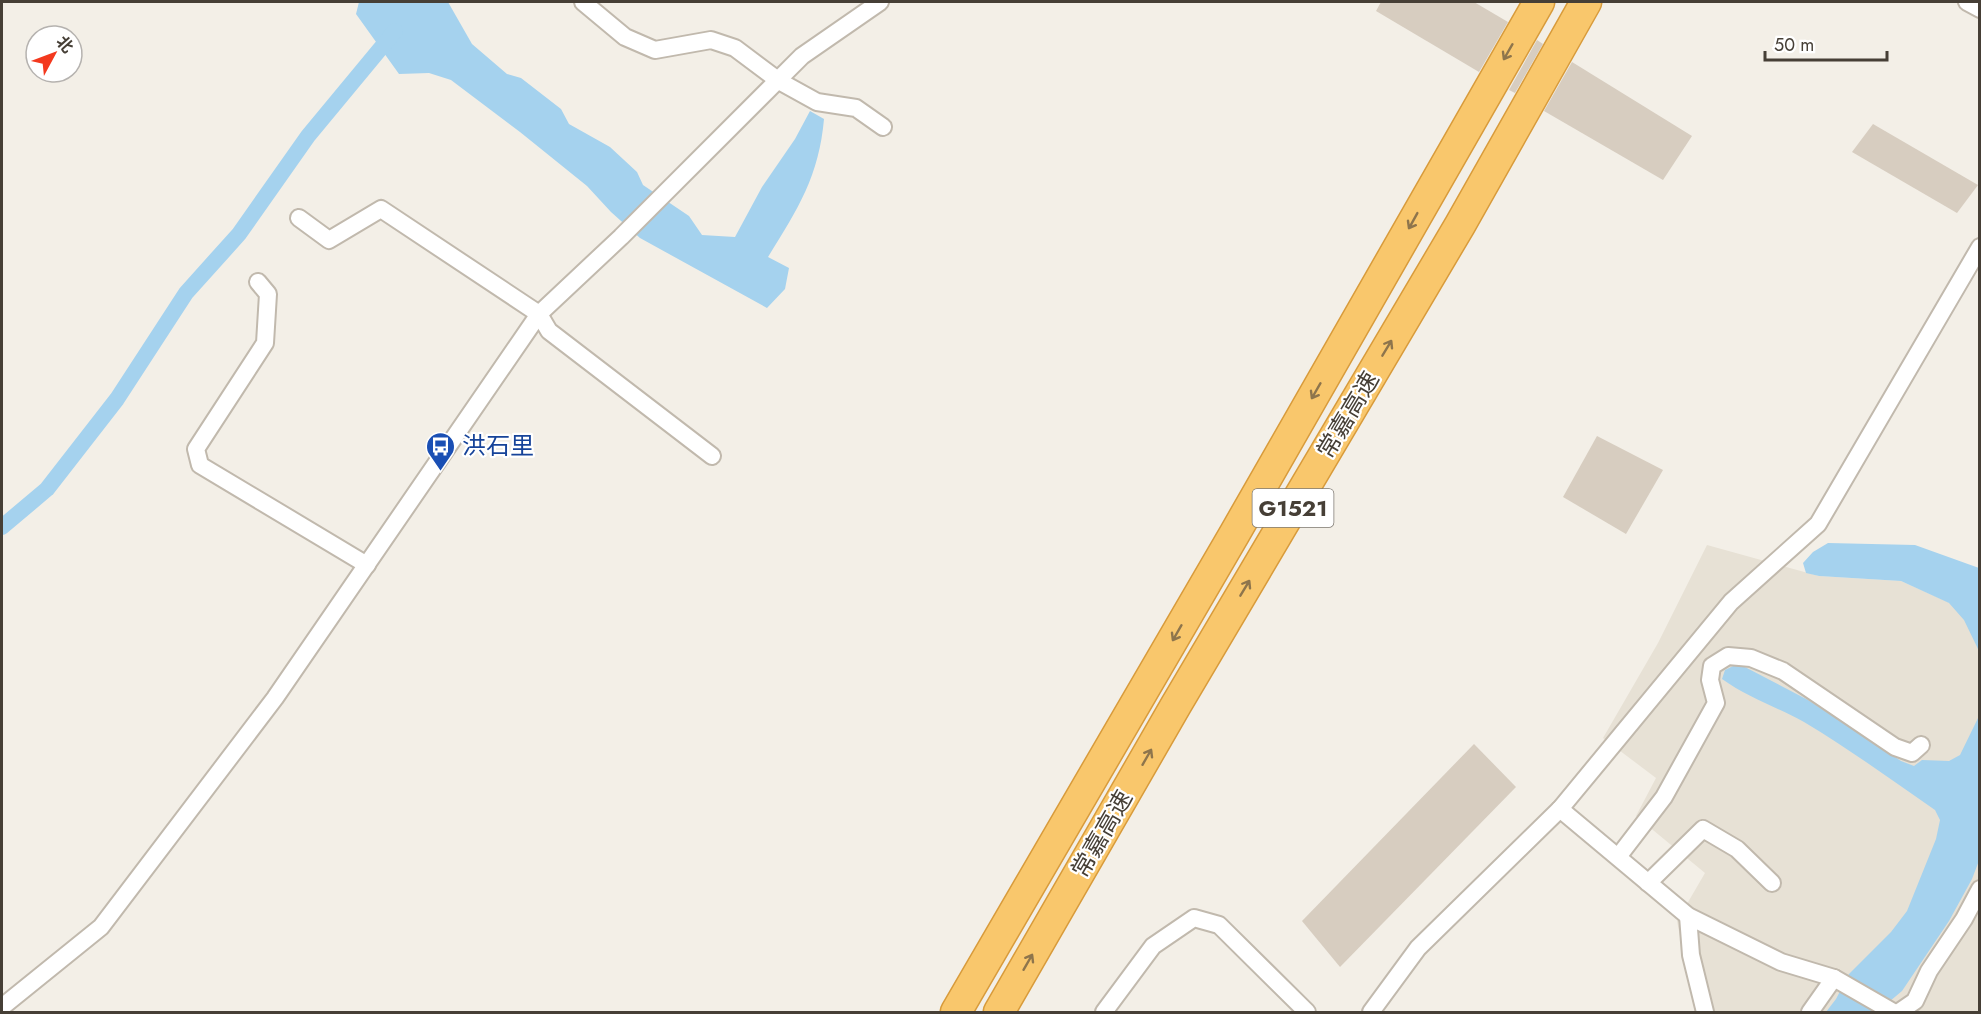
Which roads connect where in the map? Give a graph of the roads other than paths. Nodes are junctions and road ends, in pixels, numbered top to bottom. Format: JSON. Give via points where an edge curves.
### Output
{"nodes":[{"id":1,"x":583,"y":2,"type":"edge"},
{"id":2,"x":880,"y":2,"type":"edge"},
{"id":3,"x":1539,"y":2,"type":"edge"},
{"id":4,"x":1586,"y":2,"type":"edge"},
{"id":5,"x":1967,"y":2,"type":"edge"},
{"id":6,"x":1980,"y":9,"type":"edge"},
{"id":7,"x":779,"y":81,"type":"junction"},
{"id":8,"x":883,"y":127,"type":"dead end"},
{"id":9,"x":299,"y":218,"type":"dead end"},
{"id":10,"x":1980,"y":247,"type":"edge"},
{"id":11,"x":258,"y":282,"type":"dead end"},
{"id":12,"x":538,"y":314,"type":"junction"},
{"id":13,"x":712,"y":456,"type":"dead end"},
{"id":14,"x":367,"y":565,"type":"junction"},
{"id":15,"x":1921,"y":744,"type":"dead end"},
{"id":16,"x":1560,"y":809,"type":"junction"},
{"id":17,"x":1618,"y":857,"type":"junction"},
{"id":18,"x":1648,"y":883,"type":"junction"},
{"id":19,"x":1772,"y":883,"type":"dead end"},
{"id":20,"x":1980,"y":889,"type":"edge"},
{"id":21,"x":1688,"y":916,"type":"junction"},
{"id":22,"x":1834,"y":978,"type":"junction"},
{"id":23,"x":2,"y":1007,"type":"edge"},
{"id":24,"x":957,"y":1012,"type":"edge"},
{"id":25,"x":999,"y":1012,"type":"edge"},
{"id":26,"x":1104,"y":1012,"type":"edge"},
{"id":27,"x":1307,"y":1012,"type":"edge"},
{"id":28,"x":1371,"y":1012,"type":"edge"},
{"id":29,"x":1705,"y":1012,"type":"edge"},
{"id":30,"x":1810,"y":1012,"type":"edge"},
{"id":31,"x":1893,"y":1012,"type":"edge"},
{"id":32,"x":1899,"y":1012,"type":"edge"}],
"edges":[{"from":1,"to":7,"type":"street","via":[[625,37],[655,50],[711,40],[735,48]]},
{"from":2,"to":7,"type":"street","via":[[802,56]]},
{"from":3,"to":24,"type":"highway","name":"常嘉高速","number":"G1521","one_way":true},
{"from":25,"to":4,"type":"highway","name":"常嘉高速","number":"G1521","one_way":true,"via":[[1460,225]]},
{"from":5,"to":6,"type":"street"},
{"from":7,"to":8,"type":"street","via":[[817,102],[856,108]]},
{"from":7,"to":12,"type":"street"},
{"from":9,"to":12,"type":"street","via":[[330,240],[381,209]]},
{"from":10,"to":16,"type":"street","via":[[1818,524],[1731,602]]},
{"from":11,"to":14,"type":"street","via":[[268,294],[265,343],[196,449],[200,465]]},
{"from":12,"to":13,"type":"street","via":[[549,331]]},
{"from":12,"to":14,"type":"street"},
{"from":14,"to":23,"type":"street","via":[[276,698],[101,927]]},
{"from":15,"to":17,"type":"street","via":[[1912,753],[1895,747],[1783,671],[1751,658],[1728,656],[1712,666],[1710,680],[1716,703],[1664,797]]},
{"from":16,"to":17,"type":"street"},
{"from":16,"to":28,"type":"street","via":[[1418,948]]},
{"from":17,"to":18,"type":"street"},
{"from":18,"to":19,"type":"street","via":[[1702,829],[1737,849]]},
{"from":18,"to":21,"type":"street"},
{"from":20,"to":32,"type":"street","via":[[1915,1001]]},
{"from":21,"to":22,"type":"street","via":[[1781,962]]},
{"from":21,"to":29,"type":"street","via":[[1691,955]]},
{"from":22,"to":30,"type":"street"},
{"from":22,"to":31,"type":"street"},
{"from":26,"to":27,"type":"street","via":[[1153,946],[1194,918],[1219,925]]}]}
